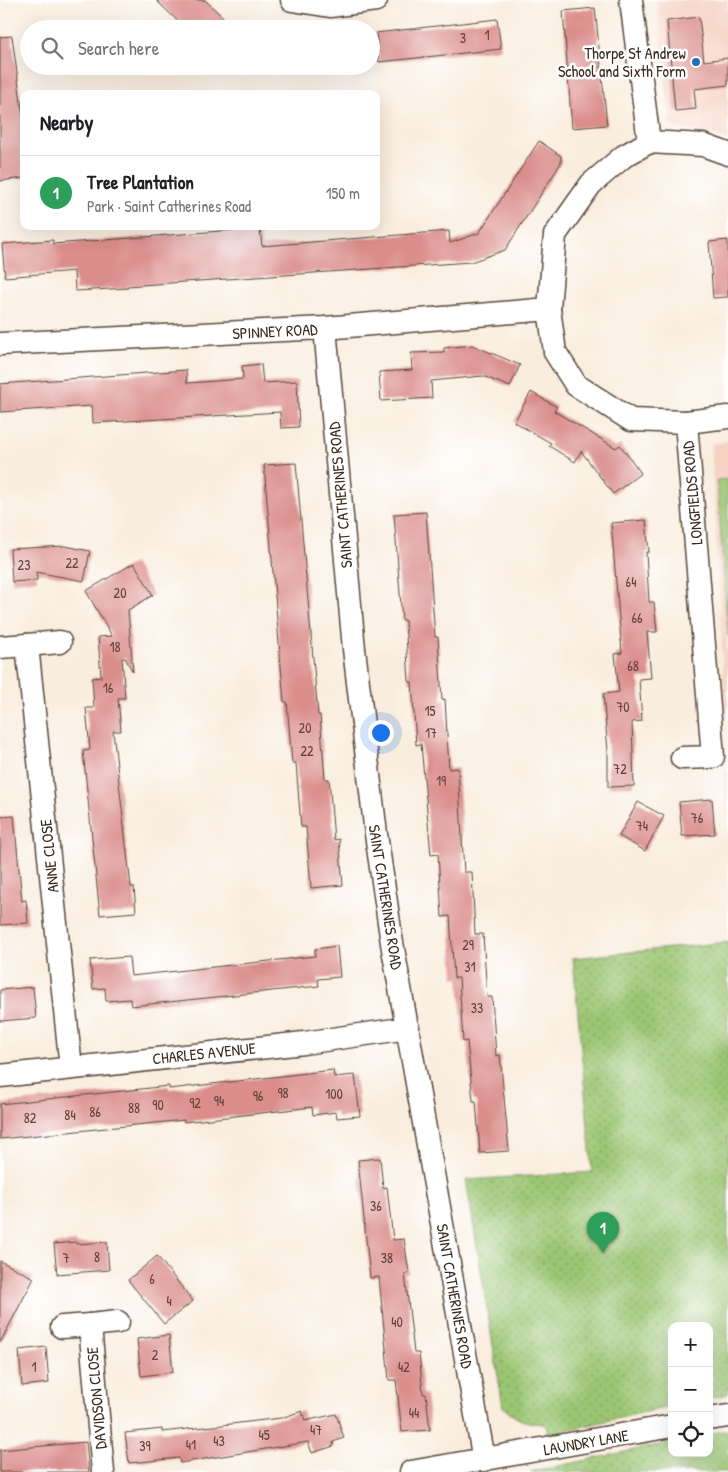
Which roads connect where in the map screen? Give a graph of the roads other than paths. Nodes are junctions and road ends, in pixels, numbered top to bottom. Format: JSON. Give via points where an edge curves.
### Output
{"nodes":[{"id":1,"x":292,"y":0,"type":"edge"},
{"id":2,"x":376,"y":0,"type":"edge"},
{"id":3,"x":631,"y":0,"type":"edge"},
{"id":4,"x":649,"y":142,"type":"junction"},
{"id":5,"x":728,"y":154,"type":"edge"},
{"id":6,"x":549,"y":309,"type":"junction"},
{"id":7,"x":325,"y":328,"type":"junction"},
{"id":8,"x":0,"y":344,"type":"edge"},
{"id":9,"x":728,"y":417,"type":"edge"},
{"id":10,"x":686,"y":422,"type":"junction"},
{"id":11,"x":60,"y":642,"type":"dead end"},
{"id":12,"x":27,"y":645,"type":"junction"},
{"id":13,"x":0,"y":647,"type":"edge"},
{"id":14,"x":682,"y":758,"type":"dead end"},
{"id":15,"x":720,"y":759,"type":"edge"},
{"id":16,"x":408,"y":1028,"type":"junction"},
{"id":17,"x":71,"y":1068,"type":"junction"},
{"id":18,"x":0,"y":1076,"type":"edge"},
{"id":19,"x":118,"y":1322,"type":"dead end"},
{"id":20,"x":90,"y":1325,"type":"junction"},
{"id":21,"x":62,"y":1326,"type":"dead end"},
{"id":22,"x":728,"y":1416,"type":"edge"},
{"id":23,"x":713,"y":1418,"type":"edge"},
{"id":24,"x":668,"y":1427,"type":"edge"},
{"id":25,"x":484,"y":1460,"type":"junction"},
{"id":26,"x":102,"y":1472,"type":"edge"},
{"id":27,"x":411,"y":1472,"type":"edge"}],
"edges":[{"from":1,"to":2,"type":"street","via":[[330,6]]},
{"from":3,"to":4,"type":"street"},
{"from":4,"to":5,"type":"street","via":[[703,145]]},
{"from":4,"to":6,"type":"street","name":"LONGFIELDS ROAD","via":[[624,156],[591,184],[555,235]]},
{"from":6,"to":7,"type":"street","name":"SPINNEY ROAD"},
{"from":6,"to":10,"type":"street","name":"LONGFIELDS ROAD","via":[[556,352],[576,385],[631,420]]},
{"from":7,"to":8,"type":"street","name":"SPINNEY ROAD"},
{"from":7,"to":16,"type":"street","name":"SAINT CATHERINES ROAD","via":[[354,648],[389,923]]},
{"from":9,"to":10,"type":"street"},
{"from":10,"to":15,"type":"street","name":"LONGFIELDS ROAD"},
{"from":11,"to":12,"type":"street"},
{"from":12,"to":13,"type":"street"},
{"from":12,"to":17,"type":"street","name":"ANNE CLOSE"},
{"from":14,"to":15,"type":"street","name":"LONGFIELDS ROAD"},
{"from":16,"to":17,"type":"street","name":"CHARLES AVENUE","via":[[312,1042]]},
{"from":16,"to":25,"type":"street","name":"SAINT CATHERINES ROAD"},
{"from":17,"to":18,"type":"street","name":"CHARLES AVENUE"},
{"from":19,"to":20,"type":"street","name":"DAVIDSON CLOSE"},
{"from":20,"to":21,"type":"street","name":"DAVIDSON CLOSE"},
{"from":20,"to":26,"type":"street","name":"DAVIDSON CLOSE"},
{"from":22,"to":23,"type":"street"},
{"from":24,"to":25,"type":"street","name":"LAUNDRY LANE"},
{"from":25,"to":27,"type":"street","name":"LAUNDRY LANE"}]}
